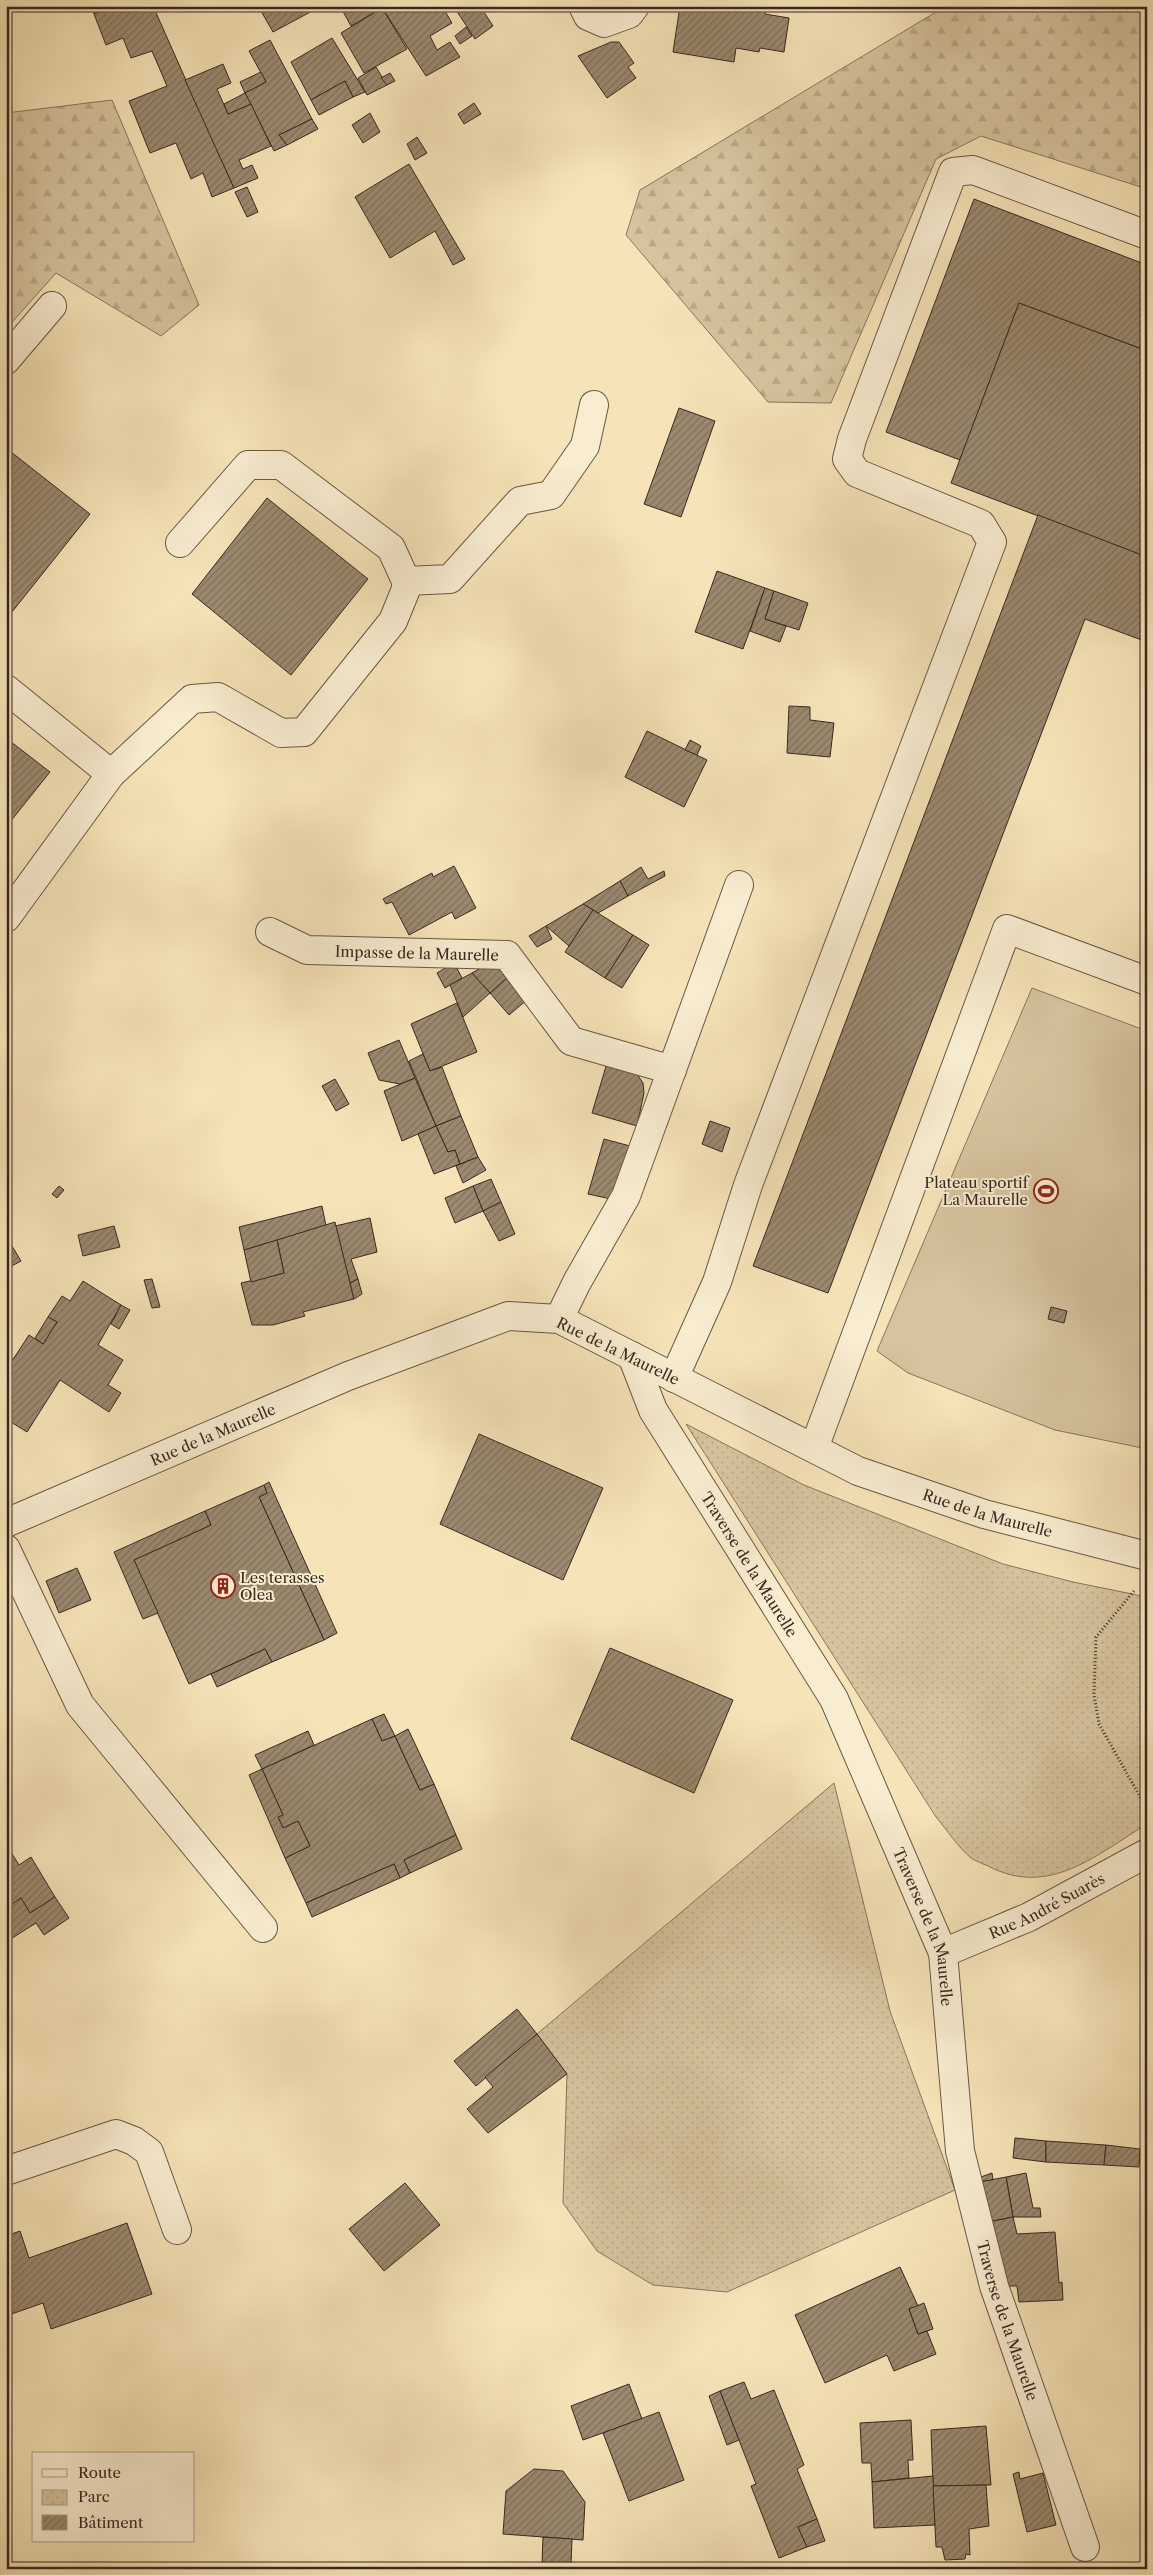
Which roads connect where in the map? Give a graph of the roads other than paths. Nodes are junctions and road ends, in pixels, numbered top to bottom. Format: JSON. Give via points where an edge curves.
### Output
{"nodes":[{"id":1,"x":583,"y":6,"type":"edge"},
{"id":2,"x":635,"y":6,"type":"edge"},
{"id":3,"x":1147,"y":235,"type":"edge"},
{"id":4,"x":52,"y":306,"type":"dead end"},
{"id":5,"x":6,"y":360,"type":"edge"},
{"id":6,"x":594,"y":405,"type":"dead end"},
{"id":7,"x":180,"y":543,"type":"dead end"},
{"id":8,"x":406,"y":581,"type":"junction"},
{"id":9,"x":6,"y":689,"type":"edge"},
{"id":10,"x":111,"y":774,"type":"junction"},
{"id":11,"x":738,"y":885,"type":"dead end"},
{"id":12,"x":6,"y":918,"type":"edge"},
{"id":13,"x":270,"y":932,"type":"dead end"},
{"id":14,"x":1147,"y":981,"type":"edge"},
{"id":15,"x":672,"y":1070,"type":"junction"},
{"id":16,"x":559,"y":1319,"type":"junction"},
{"id":17,"x":632,"y":1356,"type":"junction"},
{"id":18,"x":674,"y":1378,"type":"junction"},
{"id":19,"x":814,"y":1448,"type":"junction"},
{"id":20,"x":6,"y":1523,"type":"edge"},
{"id":21,"x":6,"y":1549,"type":"edge"},
{"id":22,"x":1147,"y":1556,"type":"edge"},
{"id":23,"x":1147,"y":1854,"type":"edge"},
{"id":24,"x":263,"y":1928,"type":"dead end"},
{"id":25,"x":943,"y":1954,"type":"junction"},
{"id":26,"x":6,"y":2171,"type":"edge"},
{"id":27,"x":177,"y":2230,"type":"dead end"},
{"id":28,"x":1085,"y":2546,"type":"dead end"}],
"edges":[{"from":1,"to":2,"type":"street","via":[[588,16],[604,23],[629,14]]},
{"from":3,"to":18,"type":"street","via":[[973,170],[953,172],[847,459],[858,472],[981,524],[992,542],[748,1185],[717,1282]]},
{"from":4,"to":5,"type":"street"},
{"from":6,"to":8,"type":"street","via":[[585,446],[551,495],[520,501],[450,579]]},
{"from":7,"to":8,"type":"street","via":[[248,465],[280,465],[391,548]]},
{"from":8,"to":10,"type":"street","via":[[393,621],[304,732],[280,733],[218,697],[192,699]]},
{"from":9,"to":10,"type":"street"},
{"from":10,"to":12,"type":"street"},
{"from":11,"to":15,"type":"street"},
{"from":13,"to":15,"type":"street","name":"Impasse de la Maurelle","via":[[307,950],[507,956],[571,1041]]},
{"from":14,"to":19,"type":"street","via":[[1008,929]]},
{"from":15,"to":16,"type":"street","via":[[626,1196]]},
{"from":16,"to":17,"type":"street","name":"Rue de la Maurelle"},
{"from":16,"to":20,"type":"street","name":"Rue de la Maurelle","via":[[508,1316],[348,1376]]},
{"from":17,"to":18,"type":"street","name":"Rue de la Maurelle"},
{"from":17,"to":25,"type":"street","name":"Traverse de la Maurelle","via":[[653,1410],[834,1699]]},
{"from":18,"to":19,"type":"street","name":"Rue de la Maurelle"},
{"from":19,"to":22,"type":"street","name":"Rue de la Maurelle","via":[[858,1471],[984,1514]]},
{"from":21,"to":24,"type":"street","via":[[80,1705]]},
{"from":23,"to":25,"type":"street","name":"Rue André Suarès","via":[[1030,1918]]},
{"from":25,"to":28,"type":"street","name":"Traverse de la Maurelle","via":[[960,2151],[994,2286]]},
{"from":26,"to":27,"type":"street","via":[[116,2134],[149,2152]]}]}
